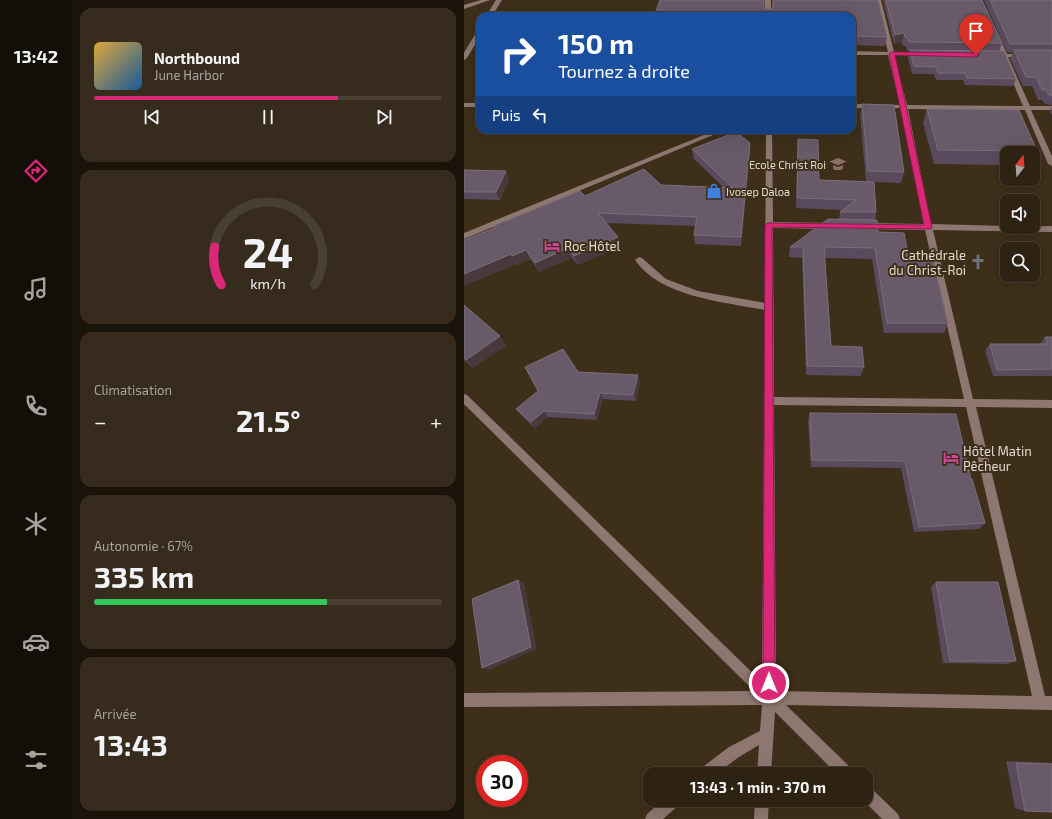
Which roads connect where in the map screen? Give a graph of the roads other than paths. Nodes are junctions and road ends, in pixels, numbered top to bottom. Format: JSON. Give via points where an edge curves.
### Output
{"nodes":[{"id":1,"x":487,"y":0,"type":"edge"},
{"id":2,"x":499,"y":0,"type":"edge"},
{"id":3,"x":768,"y":0,"type":"edge"},
{"id":4,"x":878,"y":0,"type":"edge"},
{"id":5,"x":464,"y":7,"type":"edge"},
{"id":6,"x":492,"y":12,"type":"edge"},
{"id":7,"x":768,"y":12,"type":"edge"},
{"id":8,"x":992,"y":28,"type":"edge"},
{"id":9,"x":476,"y":38,"type":"edge"},
{"id":10,"x":856,"y":53,"type":"edge"},
{"id":11,"x":892,"y":54,"type":"junction"},
{"id":12,"x":929,"y":54,"type":"edge"},
{"id":13,"x":982,"y":55,"type":"edge"},
{"id":14,"x":1005,"y":56,"type":"junction"},
{"id":15,"x":1028,"y":56,"type":"edge"},
{"id":16,"x":464,"y":58,"type":"edge"},
{"id":17,"x":464,"y":105,"type":"edge"},
{"id":18,"x":476,"y":105,"type":"edge"},
{"id":19,"x":856,"y":106,"type":"edge"},
{"id":20,"x":904,"y":107,"type":"junction"},
{"id":21,"x":1026,"y":108,"type":"junction"},
{"id":22,"x":1052,"y":108,"type":"edge"},
{"id":23,"x":712,"y":134,"type":"edge"},
{"id":24,"x":769,"y":134,"type":"edge"},
{"id":25,"x":1052,"y":164,"type":"edge"},
{"id":26,"x":768,"y":225,"type":"junction"},
{"id":27,"x":837,"y":226,"type":"edge"},
{"id":28,"x":852,"y":226,"type":"edge"},
{"id":29,"x":928,"y":227,"type":"junction"},
{"id":30,"x":1052,"y":229,"type":"edge"},
{"id":31,"x":464,"y":236,"type":"edge"},
{"id":32,"x":639,"y":260,"type":"dead end"},
{"id":33,"x":768,"y":307,"type":"junction"},
{"id":34,"x":464,"y":398,"type":"edge"},
{"id":35,"x":768,"y":401,"type":"junction"},
{"id":36,"x":970,"y":403,"type":"junction"},
{"id":37,"x":1052,"y":404,"type":"edge"},
{"id":38,"x":769,"y":698,"type":"junction"},
{"id":39,"x":464,"y":700,"type":"edge"},
{"id":40,"x":1046,"y":703,"type":"edge"},
{"id":41,"x":766,"y":736,"type":"junction"},
{"id":42,"x":713,"y":767,"type":"edge"},
{"id":43,"x":764,"y":767,"type":"edge"},
{"id":44,"x":840,"y":767,"type":"edge"},
{"id":45,"x":873,"y":800,"type":"edge"},
{"id":46,"x":666,"y":807,"type":"edge"},
{"id":47,"x":762,"y":807,"type":"edge"},
{"id":48,"x":652,"y":819,"type":"edge"},
{"id":49,"x":761,"y":819,"type":"edge"},
{"id":50,"x":893,"y":819,"type":"edge"}],
"edges":[{"from":1,"to":5,"type":"street"},
{"from":2,"to":6,"type":"street"},
{"from":3,"to":7,"type":"street"},
{"from":4,"to":11,"type":"street"},
{"from":8,"to":14,"type":"street"},
{"from":9,"to":16,"type":"street"},
{"from":10,"to":11,"type":"street"},
{"from":11,"to":12,"type":"street"},
{"from":11,"to":20,"type":"street"},
{"from":13,"to":14,"type":"street"},
{"from":14,"to":15,"type":"street"},
{"from":14,"to":21,"type":"street"},
{"from":17,"to":18,"type":"street"},
{"from":19,"to":20,"type":"street"},
{"from":20,"to":21,"type":"street"},
{"from":20,"to":29,"type":"street"},
{"from":21,"to":22,"type":"street"},
{"from":21,"to":25,"type":"street"},
{"from":23,"to":31,"type":"street"},
{"from":24,"to":26,"type":"street"},
{"from":26,"to":27,"type":"street"},
{"from":26,"to":33,"type":"street"},
{"from":28,"to":29,"type":"street"},
{"from":29,"to":30,"type":"street"},
{"from":29,"to":36,"type":"street"},
{"from":32,"to":33,"type":"street","via":[[663,281],[697,294]]},
{"from":33,"to":35,"type":"street"},
{"from":34,"to":38,"type":"street"},
{"from":35,"to":36,"type":"street"},
{"from":35,"to":38,"type":"street"},
{"from":36,"to":37,"type":"street"},
{"from":36,"to":40,"type":"street"},
{"from":38,"to":39,"type":"street"},
{"from":38,"to":40,"type":"street"},
{"from":38,"to":41,"type":"street"},
{"from":38,"to":44,"type":"street"},
{"from":41,"to":42,"type":"street","via":[[748,742],[729,753]]},
{"from":41,"to":43,"type":"street"},
{"from":45,"to":50,"type":"street"},
{"from":46,"to":48,"type":"street"},
{"from":47,"to":49,"type":"street"}]}
